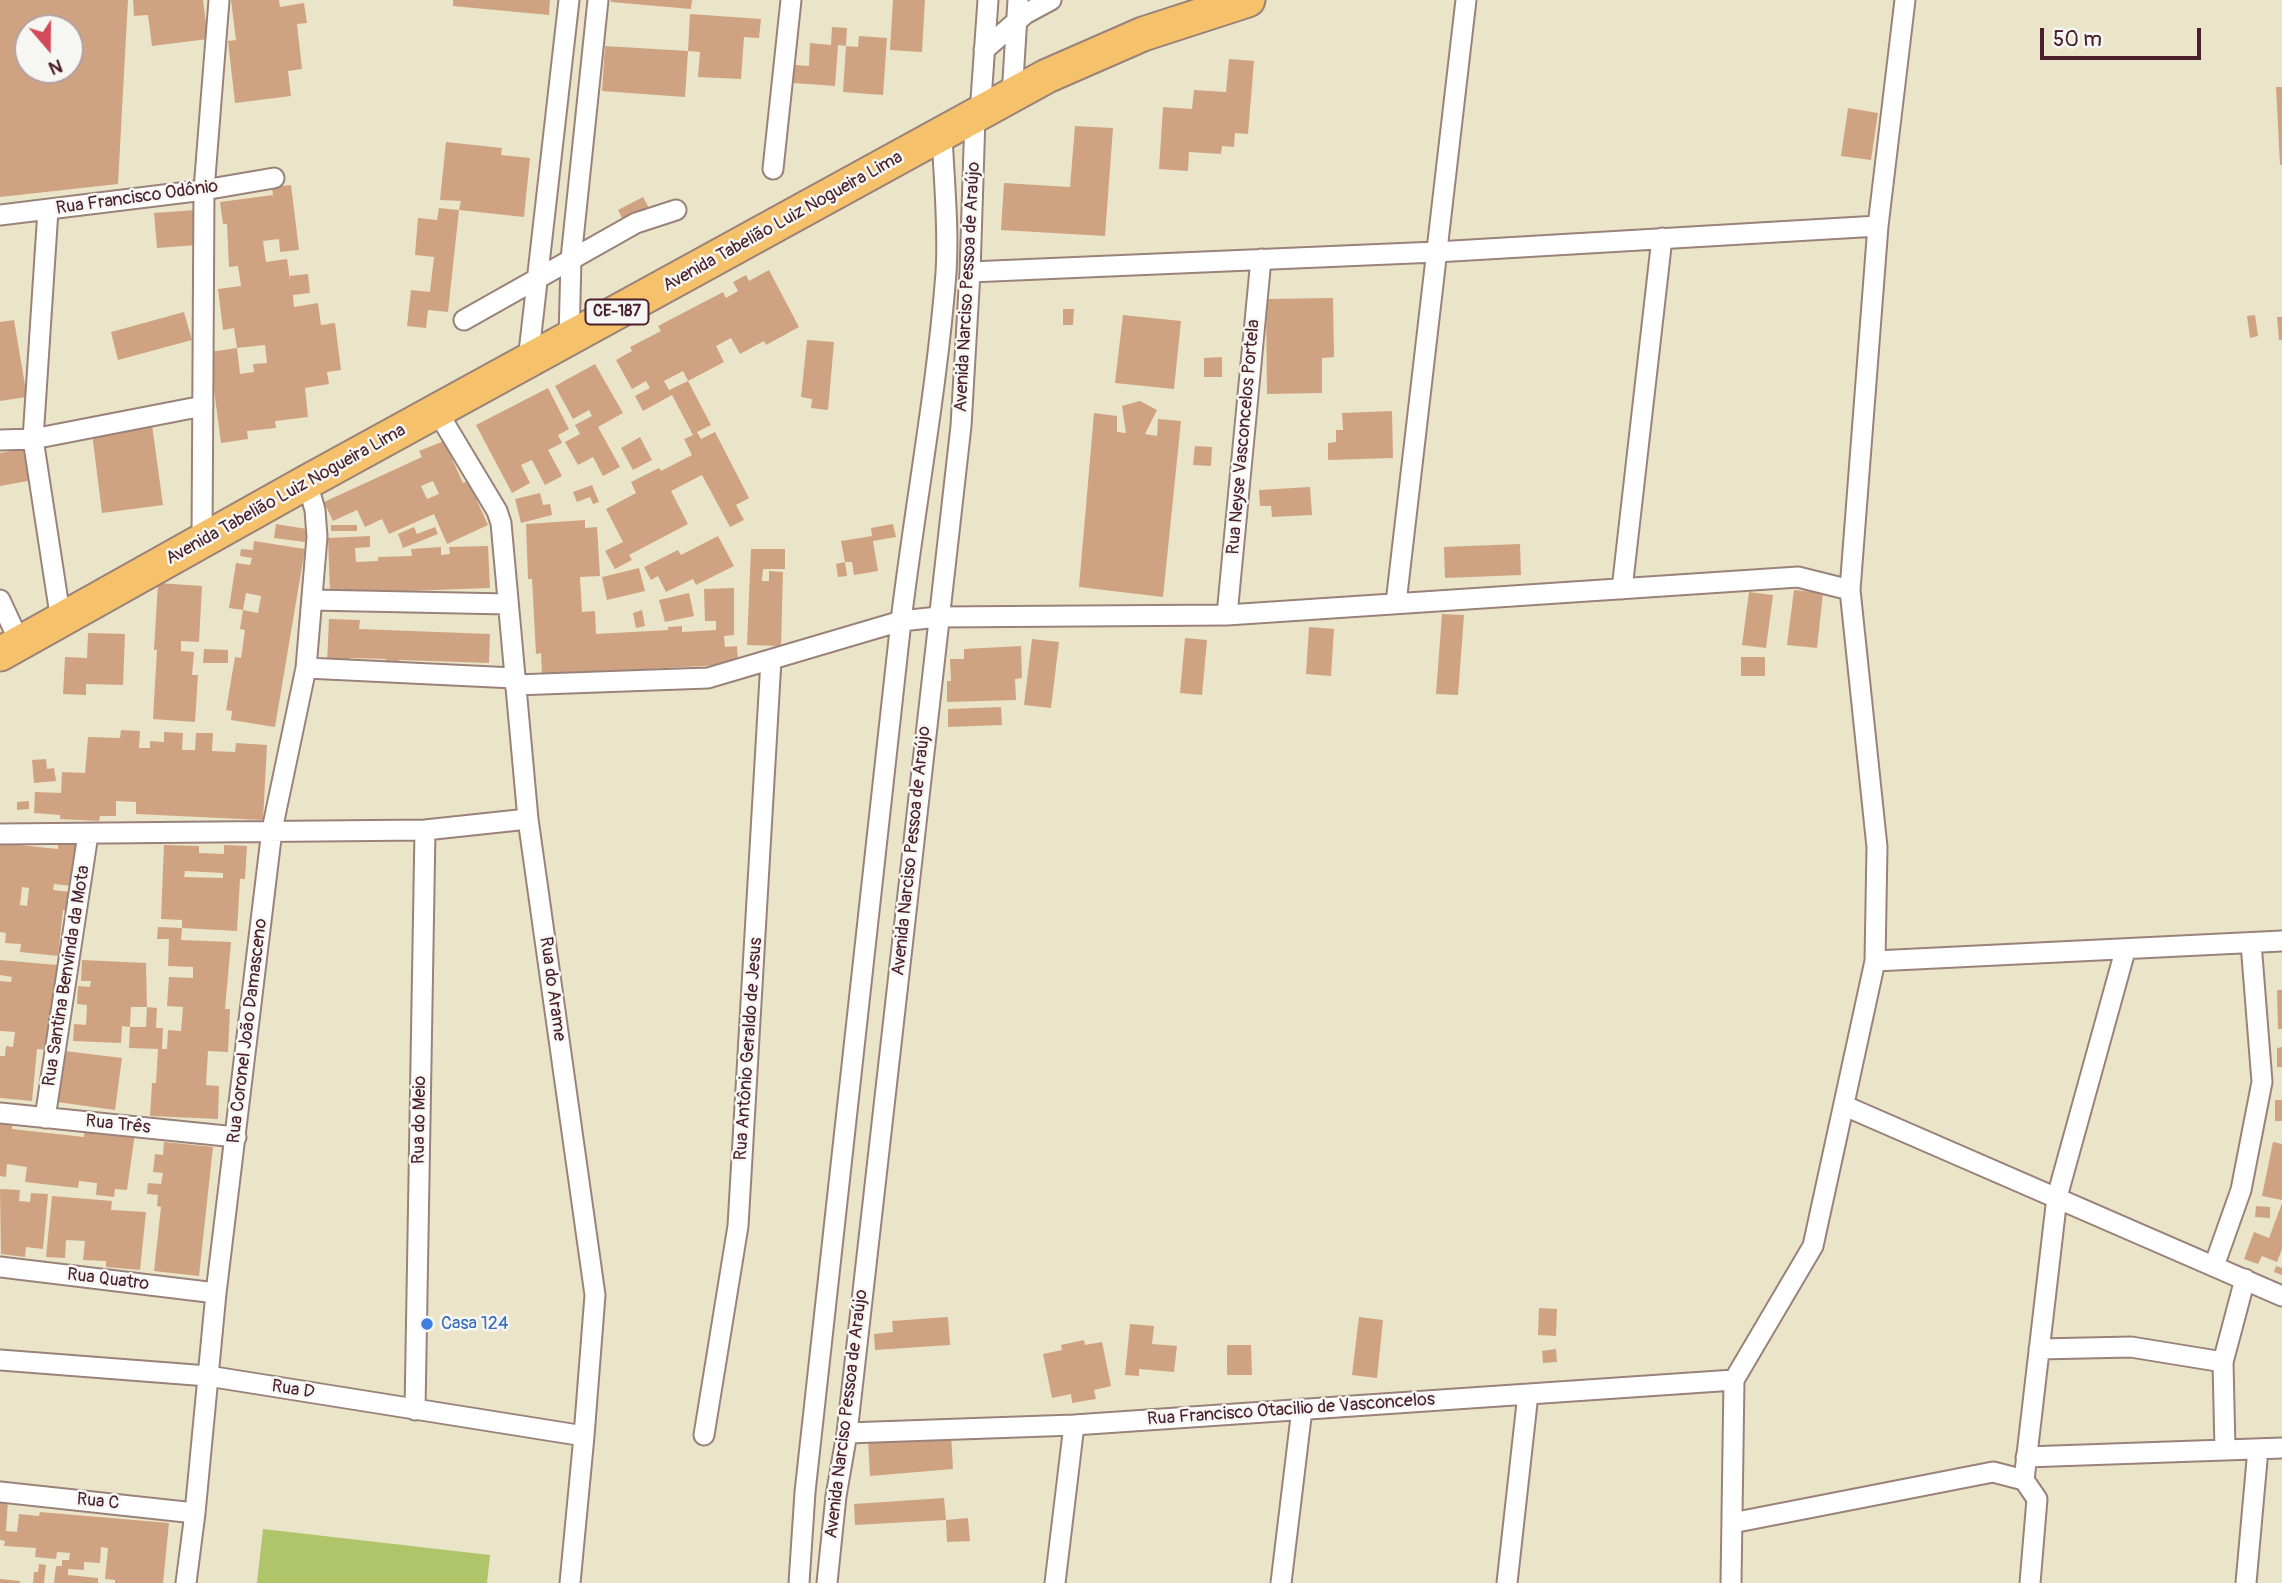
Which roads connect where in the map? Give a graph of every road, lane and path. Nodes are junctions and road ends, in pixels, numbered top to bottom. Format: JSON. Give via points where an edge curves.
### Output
{"nodes":[{"id":1,"x":219,"y":0,"type":"edge"},
{"id":2,"x":569,"y":0,"type":"edge"},
{"id":3,"x":598,"y":0,"type":"edge"},
{"id":4,"x":791,"y":0,"type":"edge"},
{"id":5,"x":988,"y":0,"type":"edge"},
{"id":6,"x":1018,"y":0,"type":"edge"},
{"id":7,"x":1051,"y":0,"type":"edge"},
{"id":8,"x":1248,"y":0,"type":"edge"},
{"id":9,"x":1465,"y":0,"type":"edge"},
{"id":10,"x":1905,"y":0,"type":"edge"},
{"id":11,"x":1017,"y":22,"type":"junction"},
{"id":12,"x":984,"y":50,"type":"junction"},
{"id":13,"x":1012,"y":96,"type":"junction"},
{"id":14,"x":978,"y":115,"type":"junction"},
{"id":15,"x":942,"y":135,"type":"junction"},
{"id":16,"x":773,"y":169,"type":"dead end"},
{"id":17,"x":274,"y":178,"type":"dead end"},
{"id":18,"x":204,"y":190,"type":"junction"},
{"id":19,"x":48,"y":210,"type":"junction"},
{"id":20,"x":676,"y":210,"type":"dead end"},
{"id":21,"x":0,"y":215,"type":"edge"},
{"id":22,"x":1878,"y":226,"type":"junction"},
{"id":23,"x":1662,"y":238,"type":"junction"},
{"id":24,"x":1436,"y":252,"type":"junction"},
{"id":25,"x":571,"y":259,"type":"junction"},
{"id":26,"x":1261,"y":259,"type":"junction"},
{"id":27,"x":970,"y":272,"type":"junction"},
{"id":28,"x":539,"y":279,"type":"junction"},
{"id":29,"x":464,"y":320,"type":"dead end"},
{"id":30,"x":569,"y":339,"type":"junction"},
{"id":31,"x":528,"y":361,"type":"junction"},
{"id":32,"x":203,"y":406,"type":"junction"},
{"id":33,"x":437,"y":411,"type":"junction"},
{"id":34,"x":33,"y":439,"type":"junction"},
{"id":35,"x":0,"y":440,"type":"edge"},
{"id":36,"x":307,"y":482,"type":"junction"},
{"id":37,"x":202,"y":542,"type":"junction"},
{"id":38,"x":1622,"y":589,"type":"junction"},
{"id":39,"x":1850,"y":590,"type":"junction"},
{"id":40,"x":0,"y":600,"type":"edge"},
{"id":41,"x":312,"y":600,"type":"junction"},
{"id":42,"x":1396,"y":603,"type":"junction"},
{"id":43,"x":508,"y":604,"type":"junction"},
{"id":44,"x":1227,"y":615,"type":"junction"},
{"id":45,"x":938,"y":617,"type":"junction"},
{"id":46,"x":61,"y":621,"type":"junction"},
{"id":47,"x":901,"y":621,"type":"junction"},
{"id":48,"x":10,"y":649,"type":"edge"},
{"id":49,"x":771,"y":660,"type":"junction"},
{"id":50,"x":306,"y":668,"type":"junction"},
{"id":51,"x":514,"y":681,"type":"junction"},
{"id":52,"x":528,"y":819,"type":"junction"},
{"id":53,"x":272,"y":830,"type":"junction"},
{"id":54,"x":425,"y":830,"type":"junction"},
{"id":55,"x":0,"y":834,"type":"edge"},
{"id":56,"x":88,"y":834,"type":"junction"},
{"id":57,"x":2282,"y":941,"type":"edge"},
{"id":58,"x":2251,"y":943,"type":"junction"},
{"id":59,"x":2125,"y":951,"type":"junction"},
{"id":60,"x":1875,"y":961,"type":"junction"},
{"id":61,"x":1845,"y":1106,"type":"junction"},
{"id":62,"x":0,"y":1113,"type":"edge"},
{"id":63,"x":45,"y":1118,"type":"junction"},
{"id":64,"x":236,"y":1137,"type":"junction"},
{"id":65,"x":2057,"y":1198,"type":"junction"},
{"id":66,"x":2214,"y":1266,"type":"junction"},
{"id":67,"x":0,"y":1268,"type":"edge"},
{"id":68,"x":2245,"y":1279,"type":"junction"},
{"id":69,"x":216,"y":1293,"type":"junction"},
{"id":70,"x":2282,"y":1296,"type":"edge"},
{"id":71,"x":2039,"y":1349,"type":"junction"},
{"id":72,"x":0,"y":1360,"type":"edge"},
{"id":73,"x":2223,"y":1362,"type":"junction"},
{"id":74,"x":208,"y":1376,"type":"junction"},
{"id":75,"x":1734,"y":1380,"type":"junction"},
{"id":76,"x":1528,"y":1394,"type":"junction"},
{"id":77,"x":1302,"y":1409,"type":"junction"},
{"id":78,"x":415,"y":1410,"type":"junction"},
{"id":79,"x":1074,"y":1425,"type":"junction"},
{"id":80,"x":847,"y":1433,"type":"junction"},
{"id":81,"x":704,"y":1435,"type":"dead end"},
{"id":82,"x":584,"y":1436,"type":"junction"},
{"id":83,"x":2258,"y":1448,"type":"junction"},
{"id":84,"x":2282,"y":1448,"type":"edge"},
{"id":85,"x":2225,"y":1450,"type":"junction"},
{"id":86,"x":2026,"y":1457,"type":"junction"},
{"id":87,"x":2024,"y":1480,"type":"junction"},
{"id":88,"x":0,"y":1492,"type":"edge"},
{"id":89,"x":195,"y":1513,"type":"junction"},
{"id":90,"x":1732,"y":1523,"type":"junction"},
{"id":91,"x":186,"y":1583,"type":"edge"},
{"id":92,"x":570,"y":1583,"type":"edge"},
{"id":93,"x":799,"y":1583,"type":"edge"},
{"id":94,"x":827,"y":1583,"type":"edge"},
{"id":95,"x":1055,"y":1583,"type":"edge"},
{"id":96,"x":1281,"y":1583,"type":"edge"},
{"id":97,"x":1507,"y":1583,"type":"edge"},
{"id":98,"x":1731,"y":1583,"type":"edge"},
{"id":99,"x":2031,"y":1583,"type":"edge"},
{"id":100,"x":2246,"y":1583,"type":"edge"}],
"edges":[{"from":1,"to":18,"type":"street"},
{"from":2,"to":28,"type":"street"},
{"from":3,"to":25,"type":"street"},
{"from":4,"to":16,"type":"street"},
{"from":5,"to":12,"type":"street","name":"Avenida Narciso Pessoa de Araújo"},
{"from":6,"to":11,"type":"street"},
{"from":7,"to":11,"type":"street"},
{"from":8,"to":13,"type":"highway","name":"Avenida Tabelião Luiz Nogueira Lima","number":"CE-187","via":[[1143,34]]},
{"from":9,"to":24,"type":"street"},
{"from":10,"to":22,"type":"street"},
{"from":11,"to":12,"type":"street"},
{"from":11,"to":13,"type":"street"},
{"from":12,"to":14,"type":"street","name":"Avenida Narciso Pessoa de Araújo"},
{"from":13,"to":14,"type":"highway","name":"Avenida Tabelião Luiz Nogueira Lima","number":"CE-187"},
{"from":14,"to":15,"type":"highway","name":"Avenida Tabelião Luiz Nogueira Lima","number":"CE-187"},
{"from":14,"to":27,"type":"street","name":"Avenida Narciso Pessoa de Araújo"},
{"from":15,"to":30,"type":"highway","name":"Avenida Tabelião Luiz Nogueira Lima","number":"CE-187"},
{"from":15,"to":47,"type":"street","name":"Avenida Narciso Pessoa de Araújo","via":[[946,272]]},
{"from":17,"to":18,"type":"street","name":"Rua Francisco Odônio"},
{"from":18,"to":19,"type":"street","name":"Rua Francisco Odônio"},
{"from":18,"to":32,"type":"street"},
{"from":19,"to":21,"type":"street","name":"Rua Francisco Odônio"},
{"from":19,"to":34,"type":"street"},
{"from":20,"to":25,"type":"street","via":[[636,223]]},
{"from":22,"to":23,"type":"street"},
{"from":22,"to":39,"type":"street"},
{"from":23,"to":24,"type":"street"},
{"from":23,"to":38,"type":"street"},
{"from":24,"to":26,"type":"street"},
{"from":24,"to":42,"type":"street"},
{"from":25,"to":28,"type":"street"},
{"from":25,"to":30,"type":"street"},
{"from":26,"to":27,"type":"street"},
{"from":26,"to":44,"type":"street","name":"Rua Neyse Vasconcelos Portela"},
{"from":27,"to":45,"type":"street","name":"Avenida Narciso Pessoa de Araújo","via":[[961,426]]},
{"from":28,"to":29,"type":"street"},
{"from":28,"to":31,"type":"street"},
{"from":30,"to":31,"type":"highway","name":"Avenida Tabelião Luiz Nogueira Lima","number":"CE-187"},
{"from":31,"to":33,"type":"highway","name":"Avenida Tabelião Luiz Nogueira Lima","number":"CE-187"},
{"from":32,"to":34,"type":"street"},
{"from":32,"to":37,"type":"street"},
{"from":33,"to":36,"type":"highway","name":"Avenida Tabelião Luiz Nogueira Lima","number":"CE-187"},
{"from":33,"to":43,"type":"street","name":"Rua do Arame","via":[[497,511]]},
{"from":34,"to":35,"type":"street"},
{"from":34,"to":46,"type":"street"},
{"from":36,"to":37,"type":"highway","name":"Avenida Tabelião Luiz Nogueira Lima","number":"CE-187"},
{"from":36,"to":41,"type":"street","name":"Rua Coronel João Damasceno","via":[[316,510]]},
{"from":37,"to":46,"type":"highway","name":"Avenida Tabelião Luiz Nogueira Lima","number":"CE-187"},
{"from":38,"to":39,"type":"street","via":[[1798,577]]},
{"from":38,"to":42,"type":"street"},
{"from":39,"to":60,"type":"street","via":[[1877,847]]},
{"from":40,"to":48,"type":"street"},
{"from":41,"to":43,"type":"street"},
{"from":41,"to":50,"type":"street","name":"Rua Coronel João Damasceno"},
{"from":42,"to":44,"type":"street"},
{"from":43,"to":51,"type":"street","name":"Rua do Arame"},
{"from":44,"to":45,"type":"street"},
{"from":45,"to":47,"type":"street"},
{"from":45,"to":80,"type":"street","name":"Avenida Narciso Pessoa de Araújo"},
{"from":46,"to":48,"type":"highway","name":"Avenida Tabelião Luiz Nogueira Lima","number":"CE-187"},
{"from":47,"to":49,"type":"street"},
{"from":47,"to":93,"type":"street","name":"Avenida Narciso Pessoa de Araújo","via":[[805,1492]]},
{"from":49,"to":51,"type":"street","via":[[708,678]]},
{"from":49,"to":81,"type":"street","name":"Rua Antônio Geraldo de Jesus","via":[[738,1226]]},
{"from":50,"to":51,"type":"street"},
{"from":50,"to":53,"type":"street","name":"Rua Coronel João Damasceno"},
{"from":51,"to":52,"type":"street","name":"Rua do Arame"},
{"from":52,"to":54,"type":"street"},
{"from":52,"to":82,"type":"street","name":"Rua do Arame","via":[[594,1295]]},
{"from":53,"to":54,"type":"street"},
{"from":53,"to":56,"type":"street"},
{"from":53,"to":64,"type":"street","name":"Rua Coronel João Damasceno"},
{"from":54,"to":78,"type":"street","name":"Rua do Meio"},
{"from":55,"to":56,"type":"street"},
{"from":56,"to":63,"type":"street","name":"Rua Santina Benvinda da Mota"},
{"from":57,"to":58,"type":"street"},
{"from":58,"to":59,"type":"street"},
{"from":58,"to":66,"type":"street","via":[[2262,1082],[2241,1191]]},
{"from":59,"to":60,"type":"street"},
{"from":59,"to":65,"type":"street"},
{"from":60,"to":61,"type":"street"},
{"from":61,"to":65,"type":"street"},
{"from":61,"to":75,"type":"street","via":[[1813,1246]]},
{"from":62,"to":63,"type":"street","name":"Rua Três"},
{"from":63,"to":64,"type":"street","name":"Rua Três"},
{"from":64,"to":69,"type":"street","name":"Rua Coronel João Damasceno"},
{"from":65,"to":66,"type":"street"},
{"from":65,"to":71,"type":"street"},
{"from":66,"to":68,"type":"street"},
{"from":67,"to":69,"type":"street","name":"Rua Quatro"},
{"from":68,"to":70,"type":"street"},
{"from":68,"to":73,"type":"street"},
{"from":69,"to":74,"type":"street","name":"Rua Coronel João Damasceno"},
{"from":71,"to":73,"type":"street","via":[[2131,1347]]},
{"from":71,"to":86,"type":"street"},
{"from":72,"to":74,"type":"street","name":"Rua D"},
{"from":73,"to":85,"type":"street"},
{"from":74,"to":78,"type":"street","name":"Rua D"},
{"from":74,"to":89,"type":"street","name":"Rua Coronel João Damasceno"},
{"from":75,"to":76,"type":"street","name":"Rua Francisco Otacilio de Vasconcelos"},
{"from":75,"to":90,"type":"street"},
{"from":76,"to":77,"type":"street","name":"Rua Francisco Otacilio de Vasconcelos"},
{"from":76,"to":97,"type":"street"},
{"from":77,"to":79,"type":"street","name":"Rua Francisco Otacilio de Vasconcelos"},
{"from":77,"to":96,"type":"street"},
{"from":78,"to":82,"type":"street","name":"Rua D"},
{"from":79,"to":80,"type":"street","name":"Rua Francisco Otacilio de Vasconcelos"},
{"from":79,"to":95,"type":"street"},
{"from":80,"to":94,"type":"street","name":"Avenida Narciso Pessoa de Araújo"},
{"from":82,"to":92,"type":"street","name":"Rua do Arame"},
{"from":83,"to":84,"type":"street"},
{"from":83,"to":85,"type":"street"},
{"from":83,"to":100,"type":"street"},
{"from":85,"to":86,"type":"street"},
{"from":86,"to":87,"type":"street"},
{"from":87,"to":90,"type":"street","via":[[1993,1472]]},
{"from":87,"to":99,"type":"street","via":[[2037,1499]]},
{"from":88,"to":89,"type":"street","name":"Rua C"},
{"from":89,"to":91,"type":"street","name":"Rua Coronel João Damasceno"},
{"from":90,"to":98,"type":"street"}]}
